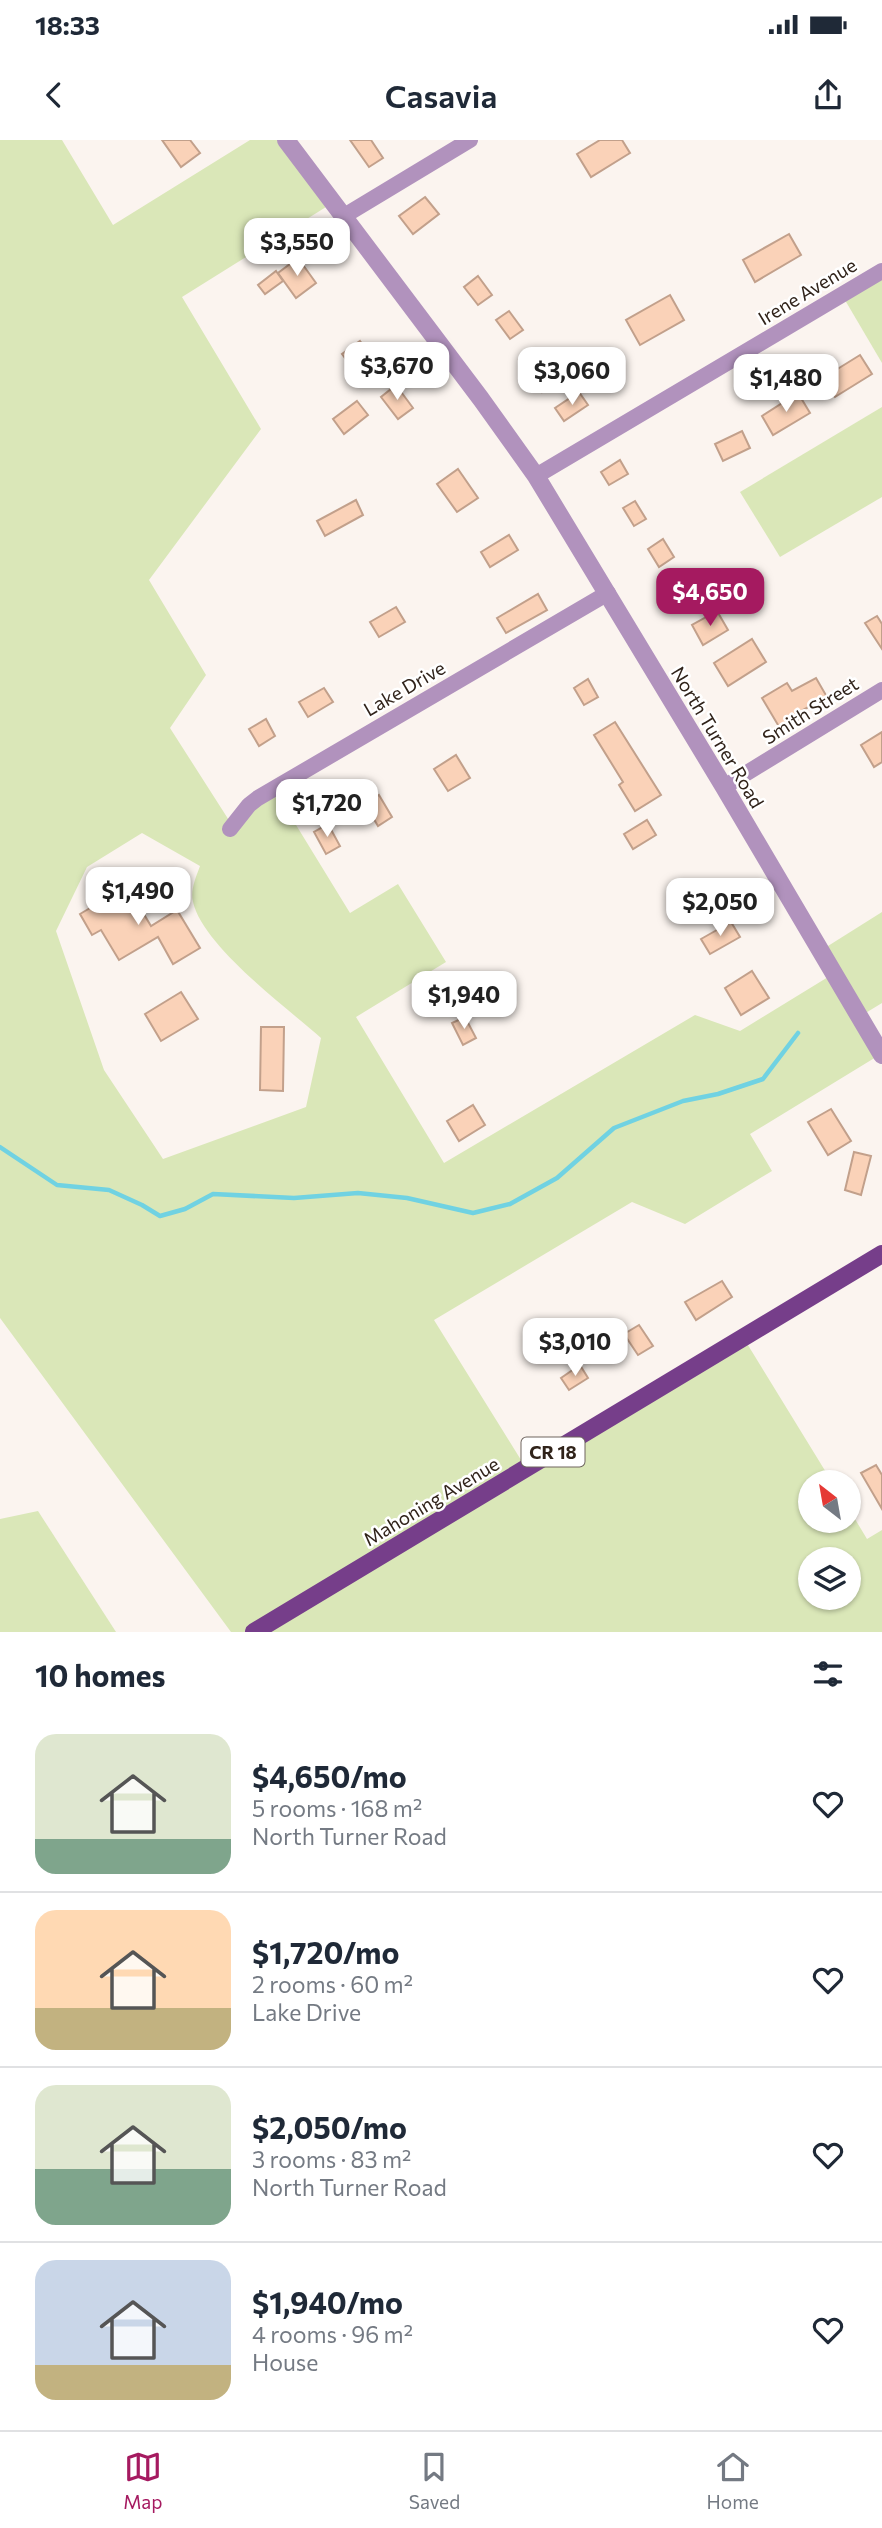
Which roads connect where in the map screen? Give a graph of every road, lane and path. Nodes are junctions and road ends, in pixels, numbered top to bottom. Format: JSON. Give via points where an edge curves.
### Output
{"nodes":[{"id":1,"x":286,"y":140,"type":"edge"},
{"id":2,"x":470,"y":140,"type":"edge"},
{"id":3,"x":344,"y":216,"type":"junction"},
{"id":4,"x":882,"y":271,"type":"edge"},
{"id":5,"x":536,"y":475,"type":"junction"},
{"id":6,"x":608,"y":593,"type":"junction"},
{"id":7,"x":882,"y":690,"type":"edge"},
{"id":8,"x":724,"y":787,"type":"junction"},
{"id":9,"x":230,"y":829,"type":"dead end"},
{"id":10,"x":882,"y":1055,"type":"edge"},
{"id":11,"x":882,"y":1254,"type":"edge"},
{"id":12,"x":254,"y":1632,"type":"edge"}],
"edges":[{"from":1,"to":3,"type":"street","name":"North Turner Road"},
{"from":2,"to":3,"type":"street"},
{"from":3,"to":5,"type":"street","name":"North Turner Road"},
{"from":4,"to":5,"type":"street","name":"Irene Avenue"},
{"from":5,"to":6,"type":"street","name":"North Turner Road"},
{"from":6,"to":8,"type":"street","name":"North Turner Road"},
{"from":6,"to":9,"type":"street","name":"Lake Drive","via":[[258,798]]},
{"from":7,"to":8,"type":"street","name":"Smith Street"},
{"from":8,"to":10,"type":"street","name":"North Turner Road"},
{"from":11,"to":12,"type":"main road","name":"Mahoning Avenue","number":"CR 18"}]}
